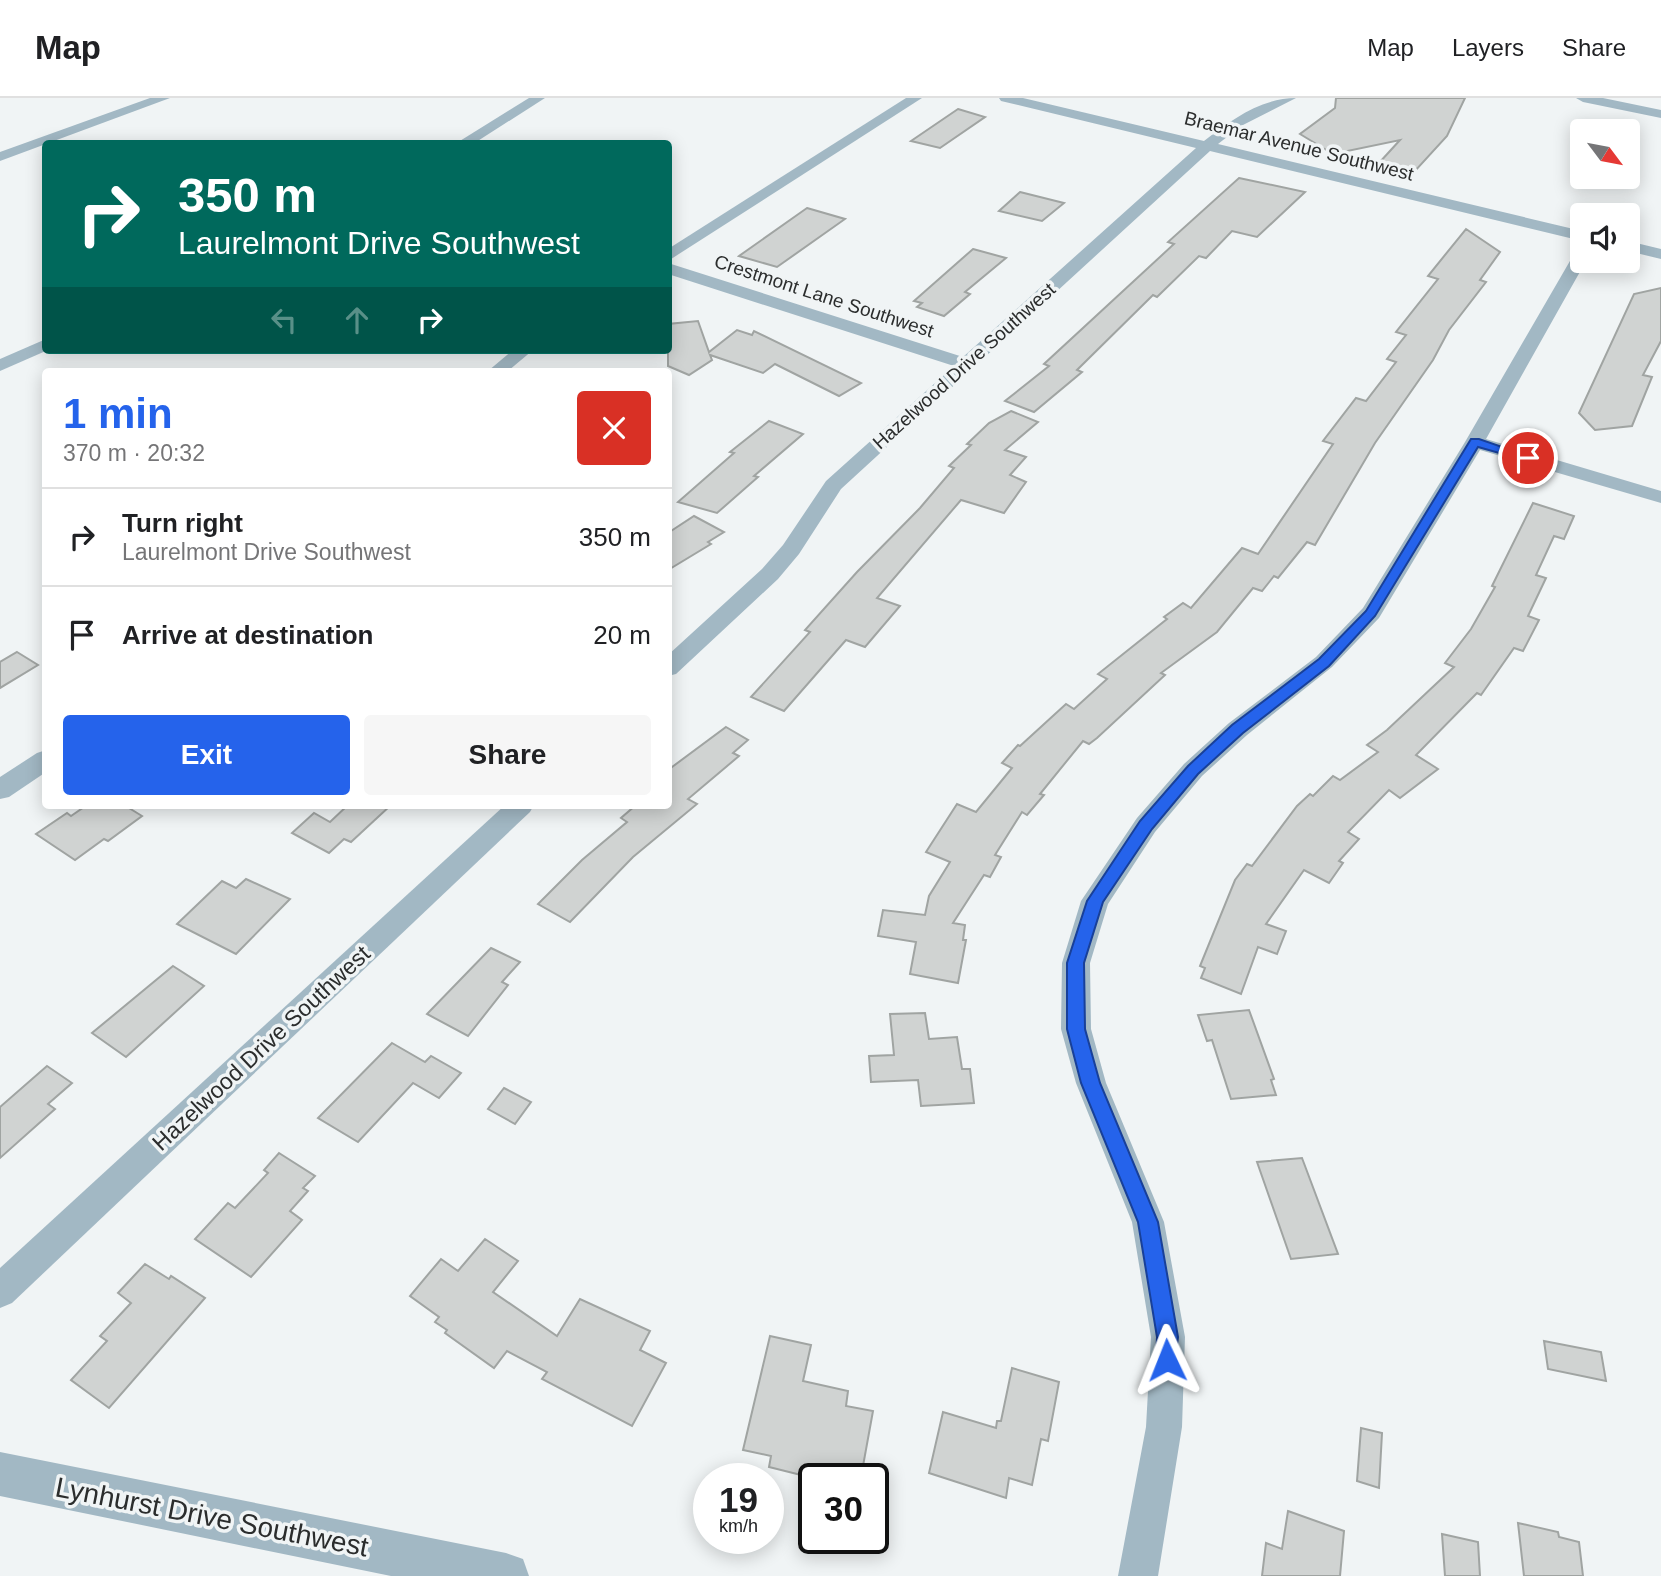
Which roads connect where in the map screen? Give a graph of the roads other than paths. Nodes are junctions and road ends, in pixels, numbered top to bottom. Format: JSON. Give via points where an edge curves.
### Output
{"nodes":[{"id":1,"x":163,"y":98,"type":"edge"},
{"id":2,"x":538,"y":98,"type":"edge"},
{"id":3,"x":915,"y":98,"type":"edge"},
{"id":4,"x":1006,"y":98,"type":"edge"},
{"id":5,"x":1289,"y":98,"type":"edge"},
{"id":6,"x":1583,"y":98,"type":"edge"},
{"id":7,"x":1628,"y":103,"type":"edge"},
{"id":8,"x":1661,"y":114,"type":"edge"},
{"id":9,"x":47,"y":140,"type":"edge"},
{"id":10,"x":468,"y":140,"type":"edge"},
{"id":11,"x":42,"y":142,"type":"edge"},
{"id":12,"x":1207,"y":146,"type":"junction"},
{"id":13,"x":0,"y":157,"type":"edge"},
{"id":14,"x":1570,"y":233,"type":"edge"},
{"id":15,"x":1640,"y":249,"type":"edge"},
{"id":16,"x":672,"y":253,"type":"edge"},
{"id":17,"x":1661,"y":254,"type":"edge"},
{"id":18,"x":672,"y":269,"type":"edge"},
{"id":19,"x":1571,"y":273,"type":"edge"},
{"id":20,"x":42,"y":346,"type":"edge"},
{"id":21,"x":519,"y":354,"type":"edge"},
{"id":22,"x":966,"y":364,"type":"junction"},
{"id":23,"x":0,"y":366,"type":"edge"},
{"id":24,"x":501,"y":368,"type":"edge"},
{"id":25,"x":1475,"y":442,"type":"junction"},
{"id":26,"x":1661,"y":497,"type":"edge"},
{"id":27,"x":672,"y":664,"type":"edge"},
{"id":28,"x":42,"y":762,"type":"edge"},
{"id":29,"x":0,"y":790,"type":"edge"},
{"id":30,"x":517,"y":809,"type":"edge"},
{"id":31,"x":0,"y":1291,"type":"edge"},
{"id":32,"x":0,"y":1474,"type":"edge"},
{"id":33,"x":506,"y":1576,"type":"edge"},
{"id":34,"x":1138,"y":1576,"type":"edge"}],
"edges":[{"from":1,"to":9,"type":"street"},
{"from":2,"to":10,"type":"street"},
{"from":3,"to":16,"type":"street"},
{"from":4,"to":12,"type":"street","name":"Braemar Avenue Southwest"},
{"from":5,"to":12,"type":"street","name":"Hazelwood Drive Southwest","via":[[1236,123]]},
{"from":6,"to":7,"type":"street"},
{"from":7,"to":8,"type":"street"},
{"from":11,"to":13,"type":"street"},
{"from":12,"to":14,"type":"street","name":"Braemar Avenue Southwest"},
{"from":12,"to":22,"type":"street","name":"Hazelwood Drive Southwest"},
{"from":15,"to":17,"type":"street"},
{"from":18,"to":22,"type":"street","name":"Crestmont Lane Southwest"},
{"from":19,"to":25,"type":"street"},
{"from":20,"to":23,"type":"street"},
{"from":21,"to":24,"type":"street"},
{"from":22,"to":27,"type":"street","name":"Hazelwood Drive Southwest","via":[[833,485],[770,573]]},
{"from":25,"to":26,"type":"street"},
{"from":25,"to":34,"type":"street","via":[[1371,613],[1324,662],[1193,770],[1146,825],[1095,901],[1076,963],[1076,1029],[1091,1083],[1148,1222],[1168,1337],[1164,1427]]},
{"from":28,"to":29,"type":"street"},
{"from":30,"to":31,"type":"street","name":"Hazelwood Drive Southwest"},
{"from":32,"to":33,"type":"street","name":"Lynhurst Drive Southwest"}]}
